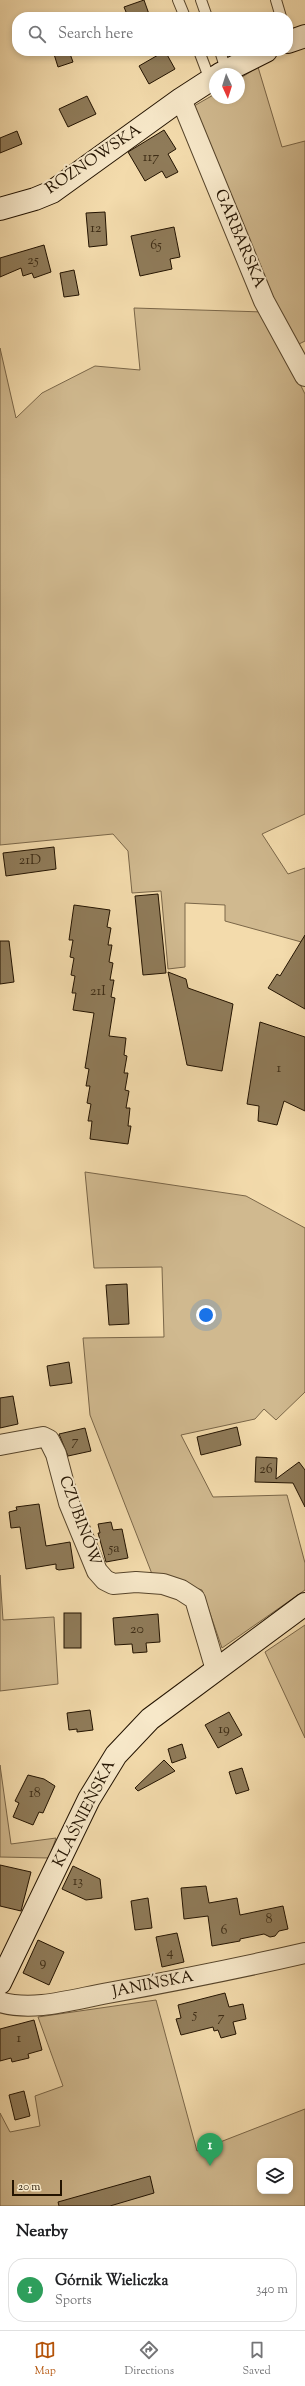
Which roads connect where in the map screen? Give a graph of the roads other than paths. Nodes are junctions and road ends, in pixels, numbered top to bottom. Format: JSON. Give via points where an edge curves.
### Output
{"nodes":[{"id":1,"x":178,"y":0,"type":"edge"},
{"id":2,"x":202,"y":0,"type":"edge"},
{"id":3,"x":276,"y":0,"type":"edge"},
{"id":4,"x":183,"y":12,"type":"edge"},
{"id":5,"x":206,"y":12,"type":"edge"},
{"id":6,"x":280,"y":12,"type":"edge"},
{"id":7,"x":305,"y":36,"type":"edge"},
{"id":8,"x":293,"y":40,"type":"edge"},
{"id":9,"x":204,"y":56,"type":"edge"},
{"id":10,"x":253,"y":56,"type":"edge"},
{"id":11,"x":216,"y":68,"type":"edge"},
{"id":12,"x":223,"y":68,"type":"edge"},
{"id":13,"x":209,"y":77,"type":"edge"},
{"id":14,"x":181,"y":98,"type":"junction"},
{"id":15,"x":0,"y":209,"type":"edge"},
{"id":16,"x":302,"y":369,"type":"edge"},
{"id":17,"x":0,"y":1446,"type":"edge"},
{"id":18,"x":305,"y":1604,"type":"edge"},
{"id":19,"x":216,"y":1670,"type":"junction"},
{"id":20,"x":305,"y":1953,"type":"edge"},
{"id":21,"x":0,"y":1983,"type":"edge"},
{"id":22,"x":0,"y":2002,"type":"edge"}],
"edges":[{"from":1,"to":4,"type":"lane"},
{"from":2,"to":5,"type":"lane"},
{"from":3,"to":6,"type":"lane"},
{"from":7,"to":8,"type":"street"},
{"from":9,"to":11,"type":"lane"},
{"from":10,"to":12,"type":"street","name":"ROŻNOWSKA"},
{"from":13,"to":14,"type":"street","name":"ROŻNOWSKA"},
{"from":14,"to":15,"type":"street","name":"ROŻNOWSKA","via":[[52,192]]},
{"from":14,"to":16,"type":"street","name":"GARBARSKA","via":[[264,301]]},
{"from":17,"to":19,"type":"street","name":"CZUBINÓW","via":[[43,1437],[49,1440],[56,1454],[72,1511],[97,1572],[113,1584],[163,1584],[181,1590],[195,1600]]},
{"from":18,"to":19,"type":"street","name":"KLAŚNIEŃSKA"},
{"from":19,"to":21,"type":"street","name":"KLAŚNIEŃSKA","via":[[150,1719],[116,1755],[90,1799]]},
{"from":20,"to":22,"type":"street","name":"JANIŃSKA","via":[[214,1974],[69,2000],[14,2006]]}]}
